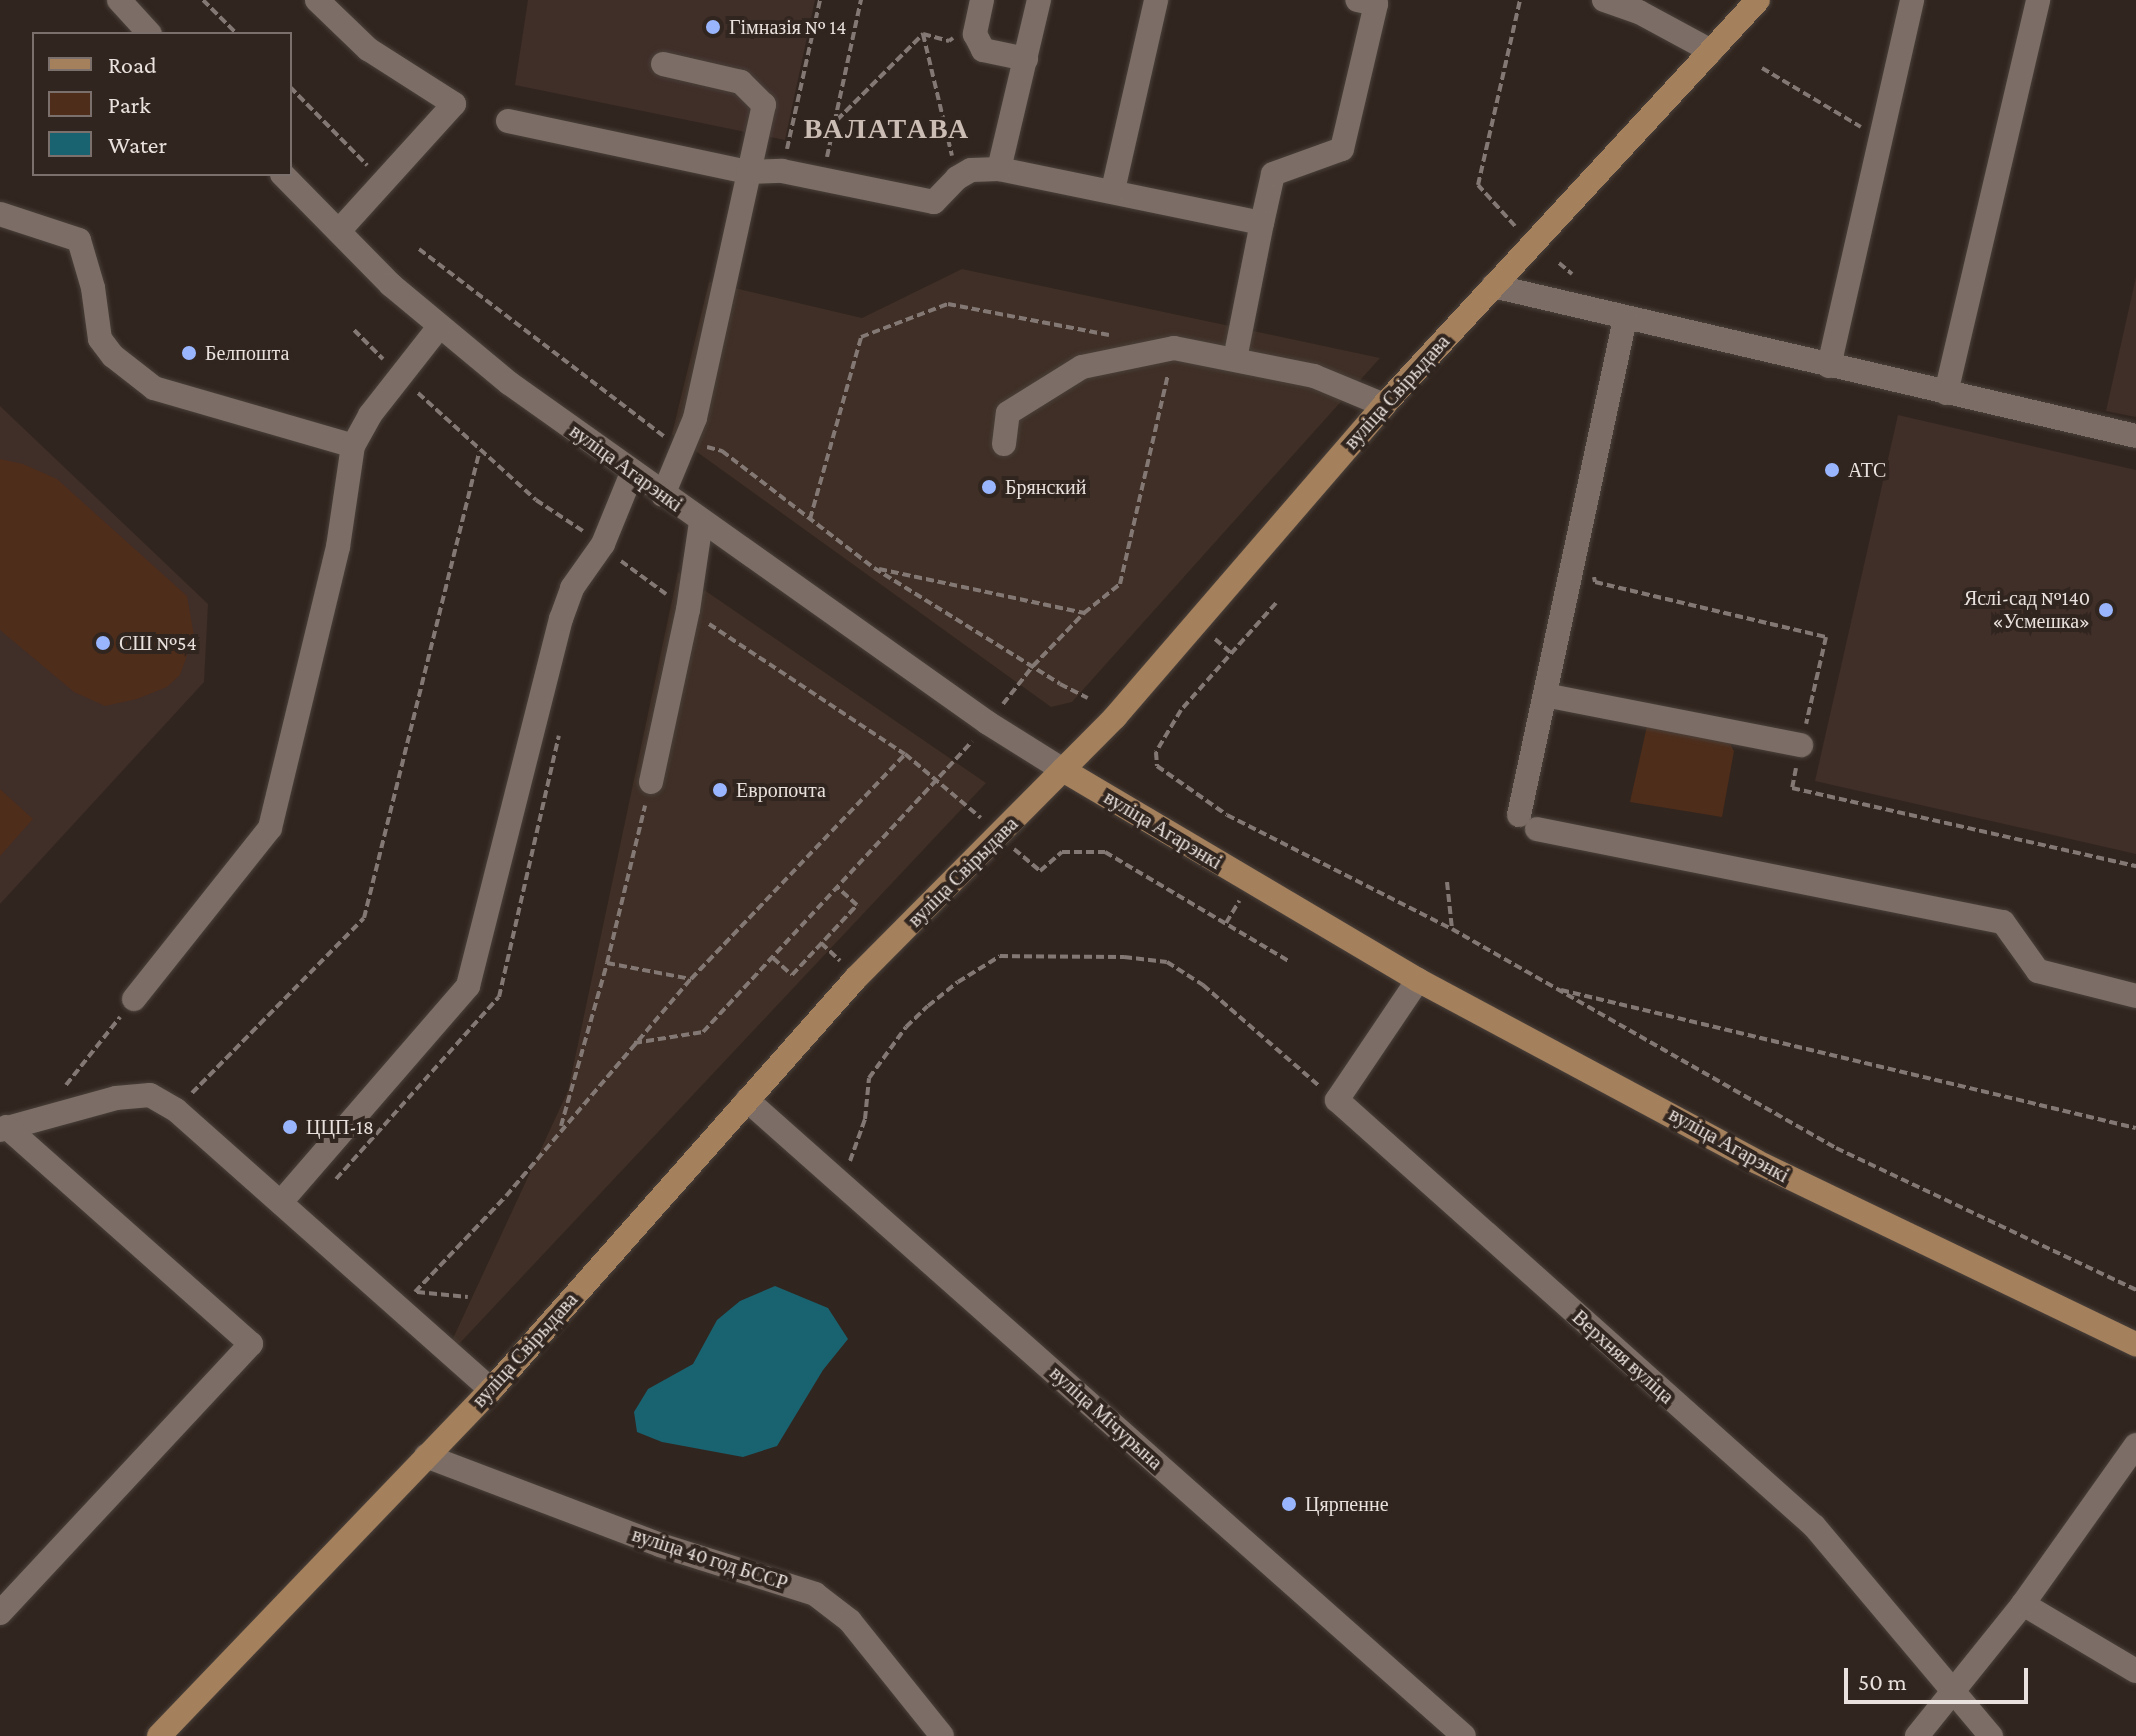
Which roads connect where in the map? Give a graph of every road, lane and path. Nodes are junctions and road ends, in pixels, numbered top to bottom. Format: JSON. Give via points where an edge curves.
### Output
{"nodes":[{"id":1,"x":119,"y":0,"type":"edge"},
{"id":2,"x":203,"y":0,"type":"edge"},
{"id":3,"x":317,"y":0,"type":"edge"},
{"id":4,"x":820,"y":0,"type":"edge"},
{"id":5,"x":861,"y":0,"type":"edge"},
{"id":6,"x":982,"y":0,"type":"edge"},
{"id":7,"x":1039,"y":0,"type":"edge"},
{"id":8,"x":1156,"y":0,"type":"edge"},
{"id":9,"x":1357,"y":0,"type":"edge"},
{"id":10,"x":1520,"y":0,"type":"edge"},
{"id":11,"x":1604,"y":0,"type":"edge"},
{"id":12,"x":1758,"y":0,"type":"edge"},
{"id":13,"x":1912,"y":0,"type":"edge"},
{"id":14,"x":2038,"y":0,"type":"edge"},
{"id":15,"x":148,"y":32,"type":"edge"},
{"id":16,"x":235,"y":32,"type":"edge"},
{"id":17,"x":960,"y":33,"type":"dead end"},
{"id":18,"x":923,"y":34,"type":"junction"},
{"id":19,"x":1711,"y":51,"type":"junction"},
{"id":20,"x":1026,"y":59,"type":"junction"},
{"id":21,"x":663,"y":64,"type":"dead end"},
{"id":22,"x":1762,"y":68,"type":"dead end"},
{"id":23,"x":292,"y":89,"type":"edge"},
{"id":24,"x":837,"y":120,"type":"junction"},
{"id":25,"x":508,"y":121,"type":"dead end"},
{"id":26,"x":1869,"y":132,"type":"dead end"},
{"id":27,"x":999,"y":169,"type":"junction"},
{"id":28,"x":782,"y":171,"type":"junction"},
{"id":29,"x":748,"y":172,"type":"junction"},
{"id":30,"x":284,"y":176,"type":"edge"},
{"id":31,"x":957,"y":178,"type":"junction"},
{"id":32,"x":821,"y":179,"type":"junction"},
{"id":33,"x":383,"y":181,"type":"junction"},
{"id":34,"x":1113,"y":190,"type":"junction"},
{"id":35,"x":0,"y":214,"type":"edge"},
{"id":36,"x":1262,"y":223,"type":"junction"},
{"id":37,"x":1515,"y":226,"type":"dead end"},
{"id":38,"x":339,"y":231,"type":"junction"},
{"id":39,"x":419,"y":249,"type":"dead end"},
{"id":40,"x":1559,"y":263,"type":"dead end"},
{"id":41,"x":1572,"y":274,"type":"dead end"},
{"id":42,"x":1493,"y":286,"type":"junction"},
{"id":43,"x":1625,"y":319,"type":"junction"},
{"id":44,"x":439,"y":327,"type":"junction"},
{"id":45,"x":1114,"y":336,"type":"dead end"},
{"id":46,"x":1174,"y":348,"type":"junction"},
{"id":47,"x":1235,"y":359,"type":"junction"},
{"id":48,"x":1829,"y":366,"type":"junction"},
{"id":49,"x":1946,"y":393,"type":"junction"},
{"id":50,"x":1384,"y":405,"type":"junction"},
{"id":51,"x":2136,"y":436,"type":"edge"},
{"id":52,"x":686,"y":442,"type":"junction"},
{"id":53,"x":1004,"y":444,"type":"dead end"},
{"id":54,"x":353,"y":446,"type":"junction"},
{"id":55,"x":479,"y":452,"type":"dead end"},
{"id":56,"x":632,"y":473,"type":"junction"},
{"id":57,"x":663,"y":495,"type":"junction"},
{"id":58,"x":810,"y":519,"type":"junction"},
{"id":59,"x":701,"y":522,"type":"junction"},
{"id":60,"x":1593,"y":566,"type":"dead end"},
{"id":61,"x":874,"y":568,"type":"junction"},
{"id":62,"x":1276,"y":603,"type":"dead end"},
{"id":63,"x":1084,"y":613,"type":"junction"},
{"id":64,"x":1033,"y":666,"type":"junction"},
{"id":65,"x":1545,"y":695,"type":"junction"},
{"id":66,"x":1088,"y":698,"type":"dead end"},
{"id":67,"x":988,"y":723,"type":"junction"},
{"id":68,"x":1801,"y":745,"type":"junction"},
{"id":69,"x":1063,"y":770,"type":"junction"},
{"id":70,"x":938,"y":779,"type":"junction"},
{"id":71,"x":651,"y":782,"type":"joint"},
{"id":72,"x":999,"y":836,"type":"junction"},
{"id":73,"x":2136,"y":866,"type":"edge"},
{"id":74,"x":1447,"y":882,"type":"dead end"},
{"id":75,"x":837,"y":887,"type":"junction"},
{"id":76,"x":1452,"y":929,"type":"junction"},
{"id":77,"x":773,"y":958,"type":"junction"},
{"id":78,"x":1290,"y":962,"type":"dead end"},
{"id":79,"x":607,"y":963,"type":"junction"},
{"id":80,"x":691,"y":979,"type":"junction"},
{"id":81,"x":1418,"y":980,"type":"junction"},
{"id":82,"x":1555,"y":988,"type":"junction"},
{"id":83,"x":2136,"y":996,"type":"edge"},
{"id":84,"x":134,"y":999,"type":"joint"},
{"id":85,"x":634,"y":1043,"type":"junction"},
{"id":86,"x":747,"y":1100,"type":"junction"},
{"id":87,"x":1337,"y":1100,"type":"junction"},
{"id":88,"x":176,"y":1110,"type":"junction"},
{"id":89,"x":39,"y":1119,"type":"junction"},
{"id":90,"x":3,"y":1128,"type":"edge"},
{"id":91,"x":2136,"y":1128,"type":"edge"},
{"id":92,"x":561,"y":1129,"type":"junction"},
{"id":93,"x":840,"y":1182,"type":"junction"},
{"id":94,"x":281,"y":1202,"type":"junction"},
{"id":95,"x":2136,"y":1290,"type":"edge"},
{"id":96,"x":415,"y":1292,"type":"dead end"},
{"id":97,"x":2136,"y":1344,"type":"edge"},
{"id":98,"x":491,"y":1390,"type":"junction"},
{"id":99,"x":2136,"y":1445,"type":"edge"},
{"id":100,"x":426,"y":1456,"type":"junction"},
{"id":101,"x":2023,"y":1604,"type":"junction"},
{"id":102,"x":0,"y":1613,"type":"edge"},
{"id":103,"x":2136,"y":1671,"type":"edge"},
{"id":104,"x":1953,"y":1688,"type":"junction"},
{"id":105,"x":159,"y":1736,"type":"edge"},
{"id":106,"x":942,"y":1736,"type":"edge"},
{"id":107,"x":1464,"y":1736,"type":"edge"},
{"id":108,"x":1917,"y":1736,"type":"edge"},
{"id":109,"x":1991,"y":1736,"type":"edge"}],
"edges":[{"from":1,"to":15,"type":"street"},
{"from":2,"to":16,"type":"path"},
{"from":3,"to":33,"type":"street","via":[[368,49],[454,104]]},
{"from":4,"to":28,"type":"path"},
{"from":5,"to":24,"type":"path"},
{"from":6,"to":20,"type":"street","via":[[975,34],[983,50]]},
{"from":7,"to":20,"type":"street"},
{"from":8,"to":34,"type":"street"},
{"from":9,"to":36,"type":"street","via":[[1376,4],[1342,149],[1273,174]]},
{"from":10,"to":37,"type":"path","via":[[1478,185]]},
{"from":11,"to":19,"type":"street","via":[[1639,12]]},
{"from":12,"to":19,"type":"main road","name":"вуліца Свірыдава"},
{"from":13,"to":48,"type":"street"},
{"from":14,"to":49,"type":"street"},
{"from":17,"to":18,"type":"path","via":[[949,41]]},
{"from":18,"to":24,"type":"path"},
{"from":18,"to":31,"type":"path"},
{"from":19,"to":42,"type":"main road","name":"вуліца Свірыдава"},
{"from":20,"to":27,"type":"street"},
{"from":21,"to":29,"type":"street","via":[[741,82],[764,105]]},
{"from":22,"to":26,"type":"path"},
{"from":23,"to":33,"type":"path"},
{"from":24,"to":32,"type":"path"},
{"from":25,"to":29,"type":"street"},
{"from":27,"to":31,"type":"street","via":[[971,170]]},
{"from":27,"to":34,"type":"street"},
{"from":28,"to":29,"type":"street"},
{"from":28,"to":32,"type":"street"},
{"from":29,"to":52,"type":"street"},
{"from":30,"to":38,"type":"street","name":"вуліца Агарэнкі"},
{"from":31,"to":32,"type":"street","via":[[934,202]]},
{"from":33,"to":38,"type":"street"},
{"from":34,"to":36,"type":"street"},
{"from":35,"to":54,"type":"street","via":[[79,240],[100,339],[154,388]]},
{"from":36,"to":47,"type":"street"},
{"from":38,"to":44,"type":"street","name":"вуліца Агарэнкі"},
{"from":39,"to":52,"type":"path","via":[[663,436]]},
{"from":40,"to":41,"type":"path"},
{"from":42,"to":43,"type":"street"},
{"from":42,"to":50,"type":"main road","name":"вуліца Свірыдава"},
{"from":43,"to":48,"type":"street"},
{"from":43,"to":65,"type":"street"},
{"from":44,"to":54,"type":"street","via":[[370,415]]},
{"from":44,"to":56,"type":"street","name":"вуліца Агарэнкі"},
{"from":45,"to":58,"type":"path","via":[[948,304],[861,337]]},
{"from":46,"to":47,"type":"street"},
{"from":46,"to":53,"type":"street","via":[[1082,367],[1008,413]]},
{"from":46,"to":63,"type":"path","via":[[1120,584]]},
{"from":47,"to":50,"type":"street","via":[[1314,376]]},
{"from":48,"to":49,"type":"street"},
{"from":49,"to":51,"type":"street"},
{"from":50,"to":69,"type":"main road","name":"вуліца Свірыдава","via":[[1115,717]]},
{"from":52,"to":57,"type":"street"},
{"from":52,"to":58,"type":"path","via":[[722,451]]},
{"from":54,"to":84,"type":"street","via":[[338,547],[270,828]]},
{"from":55,"to":88,"type":"path","via":[[364,918]]},
{"from":56,"to":57,"type":"street","name":"вуліца Агарэнкі"},
{"from":56,"to":94,"type":"street","via":[[603,544],[572,588],[561,619],[468,986]]},
{"from":57,"to":59,"type":"street","name":"вуліца Агарэнкі"},
{"from":58,"to":61,"type":"path"},
{"from":59,"to":67,"type":"street","name":"вуліца Агарэнкі"},
{"from":59,"to":71,"type":"street"},
{"from":60,"to":68,"type":"path","via":[[1595,582],[1826,637]]},
{"from":61,"to":63,"type":"path"},
{"from":61,"to":64,"type":"path"},
{"from":62,"to":76,"type":"path","via":[[1181,710],[1156,752],[1157,766],[1227,815],[1303,857]]},
{"from":63,"to":64,"type":"path"},
{"from":64,"to":66,"type":"path"},
{"from":64,"to":67,"type":"path"},
{"from":65,"to":68,"type":"street"},
{"from":65,"to":83,"type":"street","via":[[1528,822],[2003,922],[2038,971]]},
{"from":67,"to":69,"type":"street","name":"вуліца Агарэнкі"},
{"from":67,"to":70,"type":"path"},
{"from":68,"to":73,"type":"path","via":[[1792,788]]},
{"from":69,"to":72,"type":"main road","name":"вуліца Свірыдава"},
{"from":69,"to":81,"type":"main road","name":"вуліца Агарэнкі"},
{"from":70,"to":72,"type":"path"},
{"from":70,"to":75,"type":"path"},
{"from":70,"to":80,"type":"path","via":[[905,754]]},
{"from":71,"to":79,"type":"path"},
{"from":72,"to":78,"type":"path","via":[[1040,871],[1062,852],[1105,852]]},
{"from":72,"to":86,"type":"main road","name":"вуліца Свірыдава","via":[[856,978]]},
{"from":74,"to":76,"type":"path"},
{"from":75,"to":77,"type":"path"},
{"from":75,"to":77,"type":"path","via":[[857,905],[792,975]]},
{"from":76,"to":82,"type":"path"},
{"from":77,"to":85,"type":"path","via":[[703,1032]]},
{"from":79,"to":80,"type":"path"},
{"from":79,"to":92,"type":"path"},
{"from":80,"to":85,"type":"path"},
{"from":81,"to":87,"type":"street"},
{"from":81,"to":97,"type":"main road","name":"вуліца Агарэнкі","via":[[1755,1161]]},
{"from":82,"to":91,"type":"path"},
{"from":82,"to":95,"type":"path","via":[[1836,1148]]},
{"from":84,"to":89,"type":"path"},
{"from":85,"to":92,"type":"path"},
{"from":86,"to":93,"type":"street","name":"вуліца Мічурына"},
{"from":86,"to":98,"type":"main road","name":"вуліца Свірыдава"},
{"from":87,"to":93,"type":"path","via":[[1203,985],[1167,962],[1000,956],[928,1006],[869,1078],[865,1119]]},
{"from":87,"to":104,"type":"street","name":"Верхняя вуліца","via":[[1814,1526]]},
{"from":88,"to":89,"type":"street","via":[[150,1095],[116,1098]]},
{"from":88,"to":94,"type":"street"},
{"from":89,"to":90,"type":"street"},
{"from":90,"to":102,"type":"street","via":[[251,1344]]},
{"from":92,"to":96,"type":"path"},
{"from":93,"to":107,"type":"street","name":"вуліца Мічурына"},
{"from":94,"to":98,"type":"street"},
{"from":98,"to":100,"type":"main road","name":"вуліца Свірыдава"},
{"from":99,"to":101,"type":"street"},
{"from":100,"to":105,"type":"main road","name":"вуліца Свірыдава"},
{"from":100,"to":106,"type":"street","name":"вуліца 40 год БССР","via":[[660,1545],[815,1594],[850,1621]]},
{"from":101,"to":103,"type":"street"},
{"from":101,"to":104,"type":"street"},
{"from":104,"to":108,"type":"street"},
{"from":104,"to":109,"type":"street","name":"Верхняя вуліца"}]}
